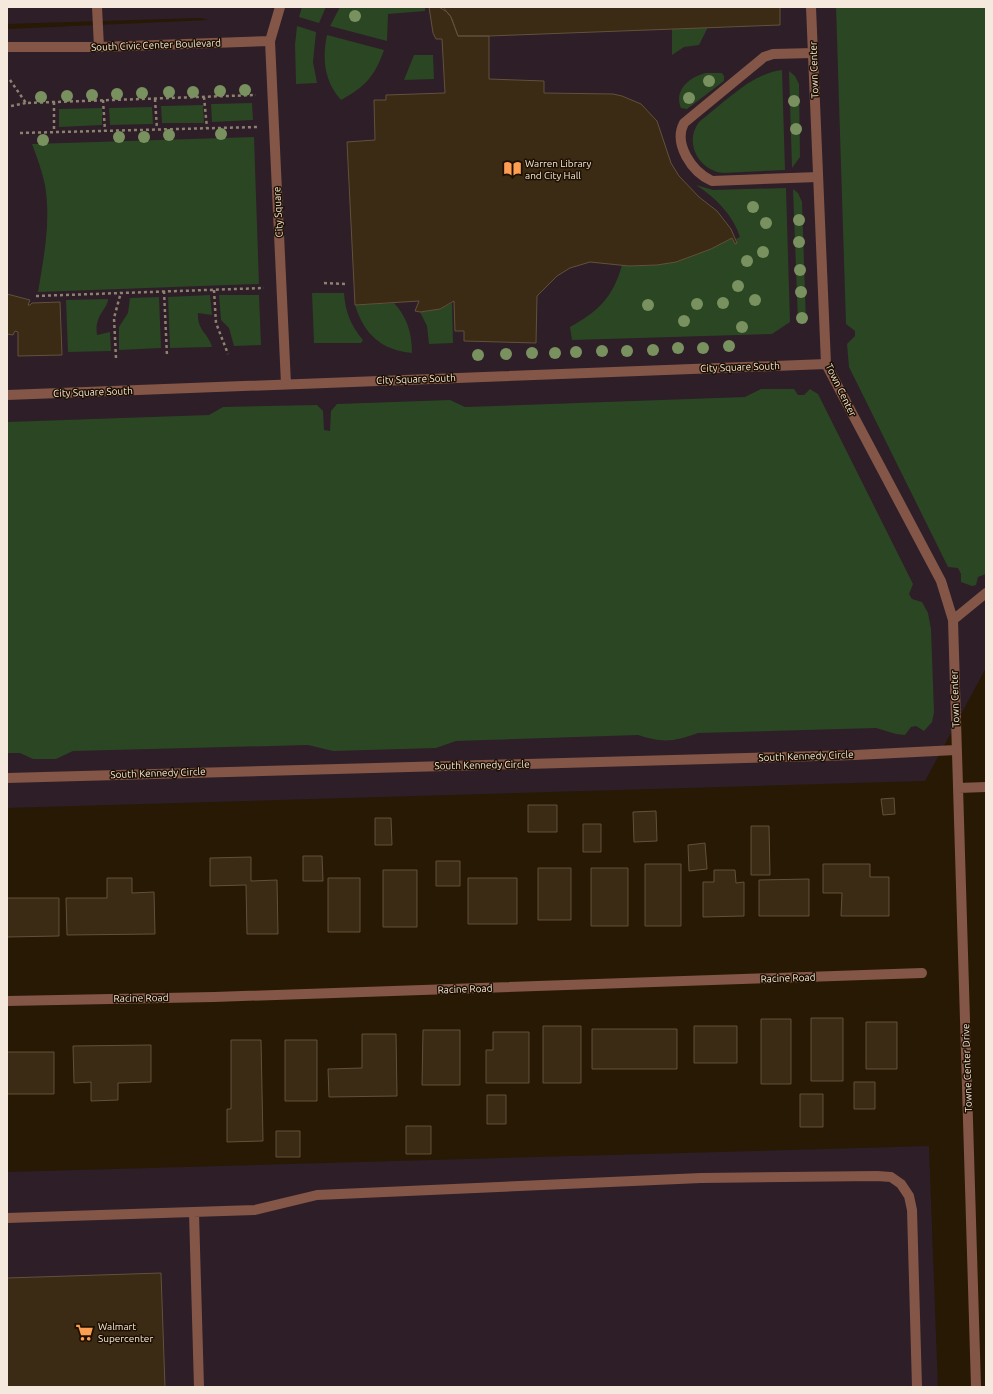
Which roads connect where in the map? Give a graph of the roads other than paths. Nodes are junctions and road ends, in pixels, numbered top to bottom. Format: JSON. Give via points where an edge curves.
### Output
{"nodes":[{"id":1,"x":98,"y":7,"type":"edge"},
{"id":2,"x":280,"y":7,"type":"edge"},
{"id":3,"x":811,"y":7,"type":"edge"},
{"id":4,"x":270,"y":41,"type":"junction"},
{"id":5,"x":7,"y":47,"type":"edge"},
{"id":6,"x":99,"y":47,"type":"junction"},
{"id":7,"x":813,"y":53,"type":"junction"},
{"id":8,"x":818,"y":177,"type":"junction"},
{"id":9,"x":826,"y":364,"type":"junction"},
{"id":10,"x":286,"y":384,"type":"junction"},
{"id":11,"x":7,"y":395,"type":"edge"},
{"id":12,"x":986,"y":593,"type":"edge"},
{"id":13,"x":953,"y":620,"type":"junction"},
{"id":14,"x":956,"y":750,"type":"junction"},
{"id":15,"x":7,"y":778,"type":"edge"},
{"id":16,"x":986,"y":787,"type":"edge"},
{"id":17,"x":958,"y":788,"type":"junction"},
{"id":18,"x":922,"y":973,"type":"dead end"},
{"id":19,"x":7,"y":1001,"type":"edge"},
{"id":20,"x":194,"y":1213,"type":"junction"},
{"id":21,"x":7,"y":1218,"type":"edge"},
{"id":22,"x":199,"y":1387,"type":"edge"},
{"id":23,"x":917,"y":1387,"type":"edge"},
{"id":24,"x":976,"y":1387,"type":"edge"}],
"edges":[{"from":1,"to":6,"type":"street"},
{"from":2,"to":4,"type":"street"},
{"from":3,"to":7,"type":"street","name":"Town Center"},
{"from":4,"to":6,"type":"street","name":"South Civic Center Boulevard"},
{"from":4,"to":10,"type":"street","name":"City Square"},
{"from":5,"to":6,"type":"street","name":"South Civic Center Boulevard"},
{"from":7,"to":8,"type":"street","name":"Town Center"},
{"from":7,"to":8,"type":"street","via":[[773,54],[759,60],[684,123],[680,137],[681,146],[695,169],[712,181]]},
{"from":8,"to":9,"type":"street","name":"Town Center"},
{"from":9,"to":10,"type":"street","name":"City Square South"},
{"from":9,"to":13,"type":"street","name":"Town Center","via":[[941,581]]},
{"from":10,"to":11,"type":"street","name":"City Square South"},
{"from":12,"to":13,"type":"street"},
{"from":13,"to":14,"type":"street","name":"Town Center"},
{"from":14,"to":15,"type":"street","name":"South Kennedy Circle","via":[[839,756]]},
{"from":14,"to":17,"type":"street","name":"Towne Center Drive"},
{"from":16,"to":17,"type":"street"},
{"from":17,"to":24,"type":"street","name":"Towne Center Drive"},
{"from":18,"to":19,"type":"street","name":"Racine Road","via":[[214,997]]},
{"from":20,"to":21,"type":"street"},
{"from":20,"to":22,"type":"street"},
{"from":20,"to":23,"type":"street","via":[[255,1210],[316,1194],[701,1178],[891,1177],[901,1184],[909,1196],[912,1210]]}]}
